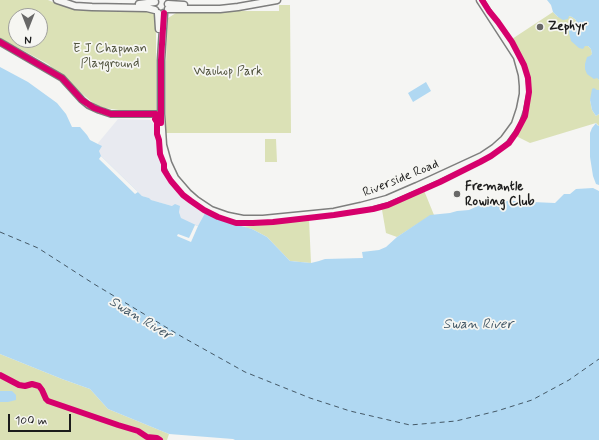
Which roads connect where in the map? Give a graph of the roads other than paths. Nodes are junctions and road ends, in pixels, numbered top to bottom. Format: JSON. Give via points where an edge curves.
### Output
{"nodes":[{"id":1,"x":57,"y":0,"type":"edge"},
{"id":2,"x":67,"y":0,"type":"edge"},
{"id":3,"x":263,"y":0,"type":"edge"},
{"id":4,"x":277,"y":0,"type":"edge"},
{"id":5,"x":476,"y":0,"type":"edge"},
{"id":6,"x":480,"y":0,"type":"edge"},
{"id":7,"x":157,"y":1,"type":"edge"},
{"id":8,"x":163,"y":6,"type":"edge"},
{"id":9,"x":0,"y":42,"type":"edge"},
{"id":10,"x":518,"y":62,"type":"junction"},
{"id":11,"x":161,"y":114,"type":"junction"}],
"edges":[{"from":1,"to":8,"type":"street","via":[[75,6],[92,7]]},
{"from":2,"to":7,"type":"street","via":[[95,4],[146,4]]},
{"from":3,"to":8,"type":"street","via":[[224,5]]},
{"from":4,"to":8,"type":"street","via":[[220,9]]},
{"from":5,"to":10,"type":"street","name":"Riverside Road"},
{"from":6,"to":10,"type":"street","name":"Riverside Road"},
{"from":7,"to":8,"type":"street","name":"Riverside Road","via":[[154,5]]},
{"from":8,"to":11,"type":"street","name":"Riverside Road","via":[[159,44]]},
{"from":9,"to":11,"type":"street","via":[[62,78],[82,100],[94,108],[111,114]]},
{"from":10,"to":11,"type":"street","name":"Riverside Road","via":[[522,75],[522,105],[515,124],[494,148],[394,196],[334,212],[243,218],[210,210],[188,193],[175,178],[163,145]]}]}
